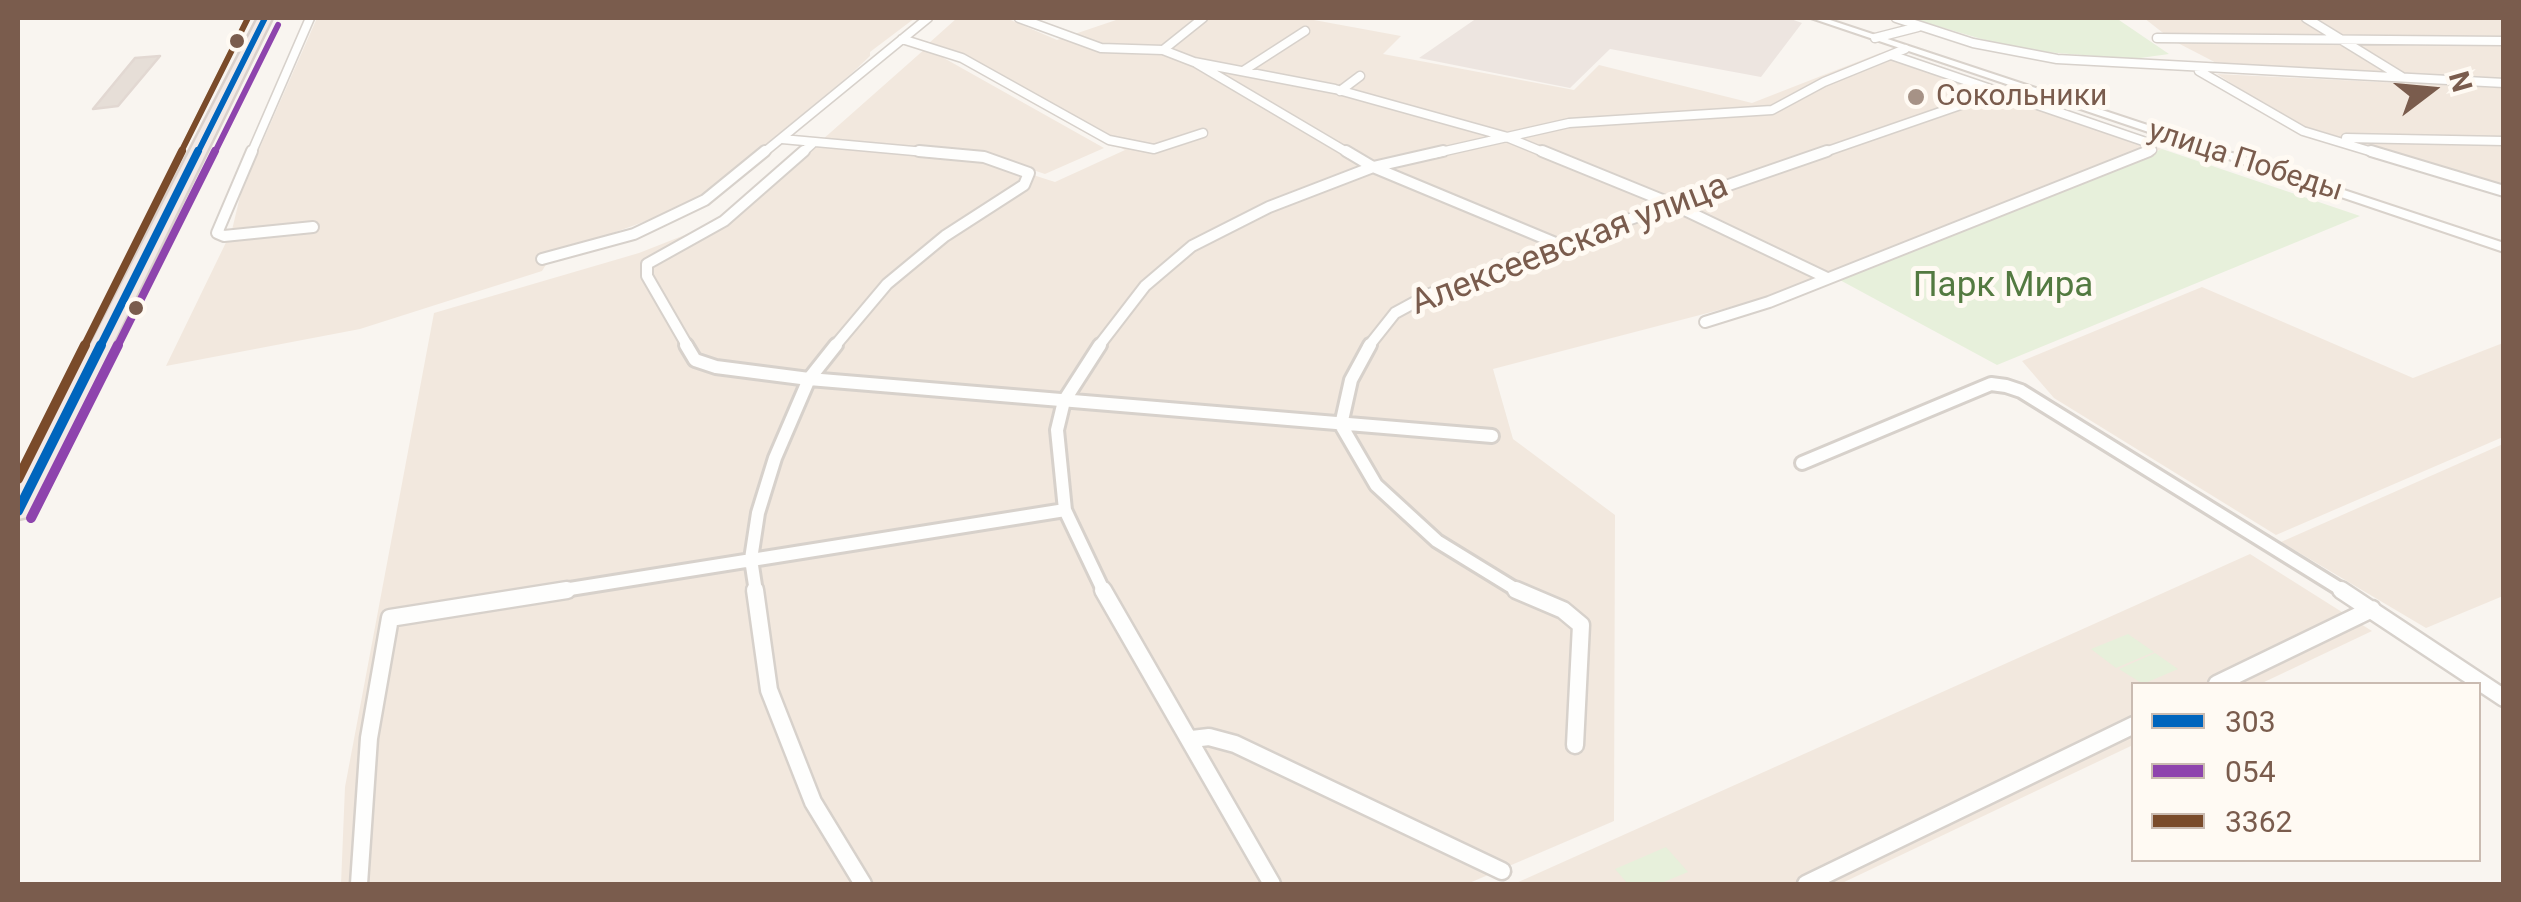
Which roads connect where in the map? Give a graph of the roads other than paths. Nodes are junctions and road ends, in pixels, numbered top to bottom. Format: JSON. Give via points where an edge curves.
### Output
{"nodes":[{"id":1,"x":265,"y":18,"type":"edge"},
{"id":2,"x":310,"y":18,"type":"edge"},
{"id":3,"x":928,"y":18,"type":"edge"},
{"id":4,"x":1019,"y":18,"type":"edge"},
{"id":5,"x":1203,"y":18,"type":"edge"},
{"id":6,"x":1816,"y":18,"type":"edge"},
{"id":7,"x":1896,"y":18,"type":"edge"},
{"id":8,"x":2306,"y":18,"type":"edge"},
{"id":9,"x":1920,"y":26,"type":"junction"},
{"id":10,"x":1305,"y":32,"type":"dead end"},
{"id":11,"x":1875,"y":38,"type":"junction"},
{"id":12,"x":2157,"y":38,"type":"dead end"},
{"id":13,"x":2337,"y":38,"type":"junction"},
{"id":14,"x":902,"y":40,"type":"junction"},
{"id":15,"x":2504,"y":40,"type":"edge"},
{"id":16,"x":1905,"y":49,"type":"junction"},
{"id":17,"x":1162,"y":50,"type":"junction"},
{"id":18,"x":1891,"y":55,"type":"junction"},
{"id":19,"x":1194,"y":62,"type":"junction"},
{"id":20,"x":2197,"y":69,"type":"junction"},
{"id":21,"x":1243,"y":72,"type":"junction"},
{"id":22,"x":1360,"y":76,"type":"dead end"},
{"id":23,"x":2406,"y":80,"type":"junction"},
{"id":24,"x":2504,"y":83,"type":"edge"},
{"id":25,"x":1344,"y":92,"type":"junction"},
{"id":26,"x":1998,"y":92,"type":"junction"},
{"id":27,"x":2041,"y":94,"type":"junction"},
{"id":28,"x":2024,"y":101,"type":"junction"},
{"id":29,"x":1203,"y":132,"type":"dead end"},
{"id":30,"x":1504,"y":136,"type":"junction"},
{"id":31,"x":2328,"y":138,"type":"junction"},
{"id":32,"x":782,"y":139,"type":"junction"},
{"id":33,"x":2504,"y":141,"type":"edge"},
{"id":34,"x":812,"y":144,"type":"junction"},
{"id":35,"x":1373,"y":167,"type":"junction"},
{"id":36,"x":2504,"y":191,"type":"edge"},
{"id":37,"x":1672,"y":204,"type":"junction"},
{"id":38,"x":313,"y":227,"type":"dead end"},
{"id":39,"x":1558,"y":244,"type":"junction"},
{"id":40,"x":2504,"y":248,"type":"edge"},
{"id":41,"x":542,"y":259,"type":"dead end"},
{"id":42,"x":1827,"y":278,"type":"junction"},
{"id":43,"x":1705,"y":322,"type":"dead end"},
{"id":44,"x":809,"y":379,"type":"junction"},
{"id":45,"x":1064,"y":401,"type":"junction"},
{"id":46,"x":1341,"y":425,"type":"junction"},
{"id":47,"x":1492,"y":436,"type":"dead end"},
{"id":48,"x":1802,"y":463,"type":"dead end"},
{"id":49,"x":1065,"y":510,"type":"junction"},
{"id":50,"x":18,"y":511,"type":"edge"},
{"id":51,"x":752,"y":560,"type":"junction"},
{"id":52,"x":2372,"y":609,"type":"junction"},
{"id":53,"x":2221,"y":682,"type":"edge"},
{"id":54,"x":2480,"y":682,"type":"edge"},
{"id":55,"x":2481,"y":682,"type":"edge"},
{"id":56,"x":2504,"y":698,"type":"edge"},
{"id":57,"x":2131,"y":726,"type":"edge"},
{"id":58,"x":1192,"y":739,"type":"junction"},
{"id":59,"x":1575,"y":745,"type":"dead end"},
{"id":60,"x":1502,"y":871,"type":"dead end"},
{"id":61,"x":360,"y":884,"type":"edge"},
{"id":62,"x":864,"y":884,"type":"edge"},
{"id":63,"x":1272,"y":884,"type":"edge"},
{"id":64,"x":1806,"y":884,"type":"edge"}],
"edges":[{"from":1,"to":50,"type":"highway"},
{"from":2,"to":38,"type":"street","via":[[217,233]]},
{"from":3,"to":14,"type":"street"},
{"from":4,"to":17,"type":"street","via":[[1101,48]]},
{"from":5,"to":17,"type":"street"},
{"from":6,"to":11,"type":"street","name":"улица Победы"},
{"from":7,"to":9,"type":"street"},
{"from":8,"to":13,"type":"street"},
{"from":9,"to":11,"type":"street"},
{"from":9,"to":20,"type":"street","via":[[2013,52]]},
{"from":10,"to":21,"type":"street"},
{"from":11,"to":16,"type":"street","name":"улица Победы"},
{"from":12,"to":13,"type":"street"},
{"from":13,"to":15,"type":"street"},
{"from":13,"to":23,"type":"street"},
{"from":14,"to":29,"type":"street","via":[[962,58],[1110,140],[1154,149]]},
{"from":14,"to":32,"type":"street"},
{"from":16,"to":18,"type":"street"},
{"from":16,"to":27,"type":"street","name":"улица Победы"},
{"from":17,"to":19,"type":"street"},
{"from":18,"to":26,"type":"street"},
{"from":18,"to":30,"type":"street","via":[[1760,112],[1568,123]]},
{"from":19,"to":21,"type":"street"},
{"from":19,"to":35,"type":"street"},
{"from":20,"to":23,"type":"street"},
{"from":20,"to":31,"type":"street","via":[[2285,122]]},
{"from":21,"to":25,"type":"street"},
{"from":22,"to":25,"type":"street"},
{"from":23,"to":24,"type":"street"},
{"from":25,"to":30,"type":"street"},
{"from":26,"to":28,"type":"street"},
{"from":26,"to":37,"type":"street","name":"Алексеевская улица"},
{"from":27,"to":28,"type":"street"},
{"from":27,"to":40,"type":"street","name":"улица Победы"},
{"from":28,"to":42,"type":"street","via":[[2144,141],[2152,150]]},
{"from":30,"to":35,"type":"street"},
{"from":30,"to":37,"type":"street"},
{"from":31,"to":33,"type":"street"},
{"from":31,"to":36,"type":"street"},
{"from":32,"to":34,"type":"street"},
{"from":32,"to":41,"type":"street","via":[[692,207],[634,234]]},
{"from":34,"to":44,"type":"street","via":[[724,221],[645,267],[695,360]]},
{"from":34,"to":44,"type":"street","via":[[984,157],[1029,173],[1017,190],[945,236],[888,284]]},
{"from":35,"to":39,"type":"street"},
{"from":35,"to":45,"type":"street","via":[[1269,206],[1192,246],[1145,286]]},
{"from":37,"to":39,"type":"street","name":"Алексеевская улица"},
{"from":37,"to":42,"type":"street"},
{"from":39,"to":46,"type":"street","name":"Алексеевская улица","via":[[1396,312],[1362,354]]},
{"from":42,"to":43,"type":"street"},
{"from":44,"to":45,"type":"street"},
{"from":44,"to":51,"type":"street","via":[[775,458]]},
{"from":45,"to":46,"type":"street"},
{"from":45,"to":49,"type":"street","via":[[1058,443]]},
{"from":46,"to":47,"type":"street"},
{"from":46,"to":59,"type":"street","via":[[1376,485],[1426,532],[1580,625]]},
{"from":48,"to":52,"type":"street","via":[[1991,384],[2006,386]]},
{"from":49,"to":51,"type":"street"},
{"from":49,"to":58,"type":"street","via":[[1112,609]]},
{"from":51,"to":61,"type":"street","via":[[390,618],[369,738]]},
{"from":51,"to":62,"type":"street","via":[[768,690],[813,802]]},
{"from":52,"to":53,"type":"street"},
{"from":52,"to":54,"type":"street"},
{"from":55,"to":56,"type":"street"},
{"from":57,"to":64,"type":"street"},
{"from":58,"to":60,"type":"street","via":[[1235,744]]},
{"from":58,"to":63,"type":"street"}]}
